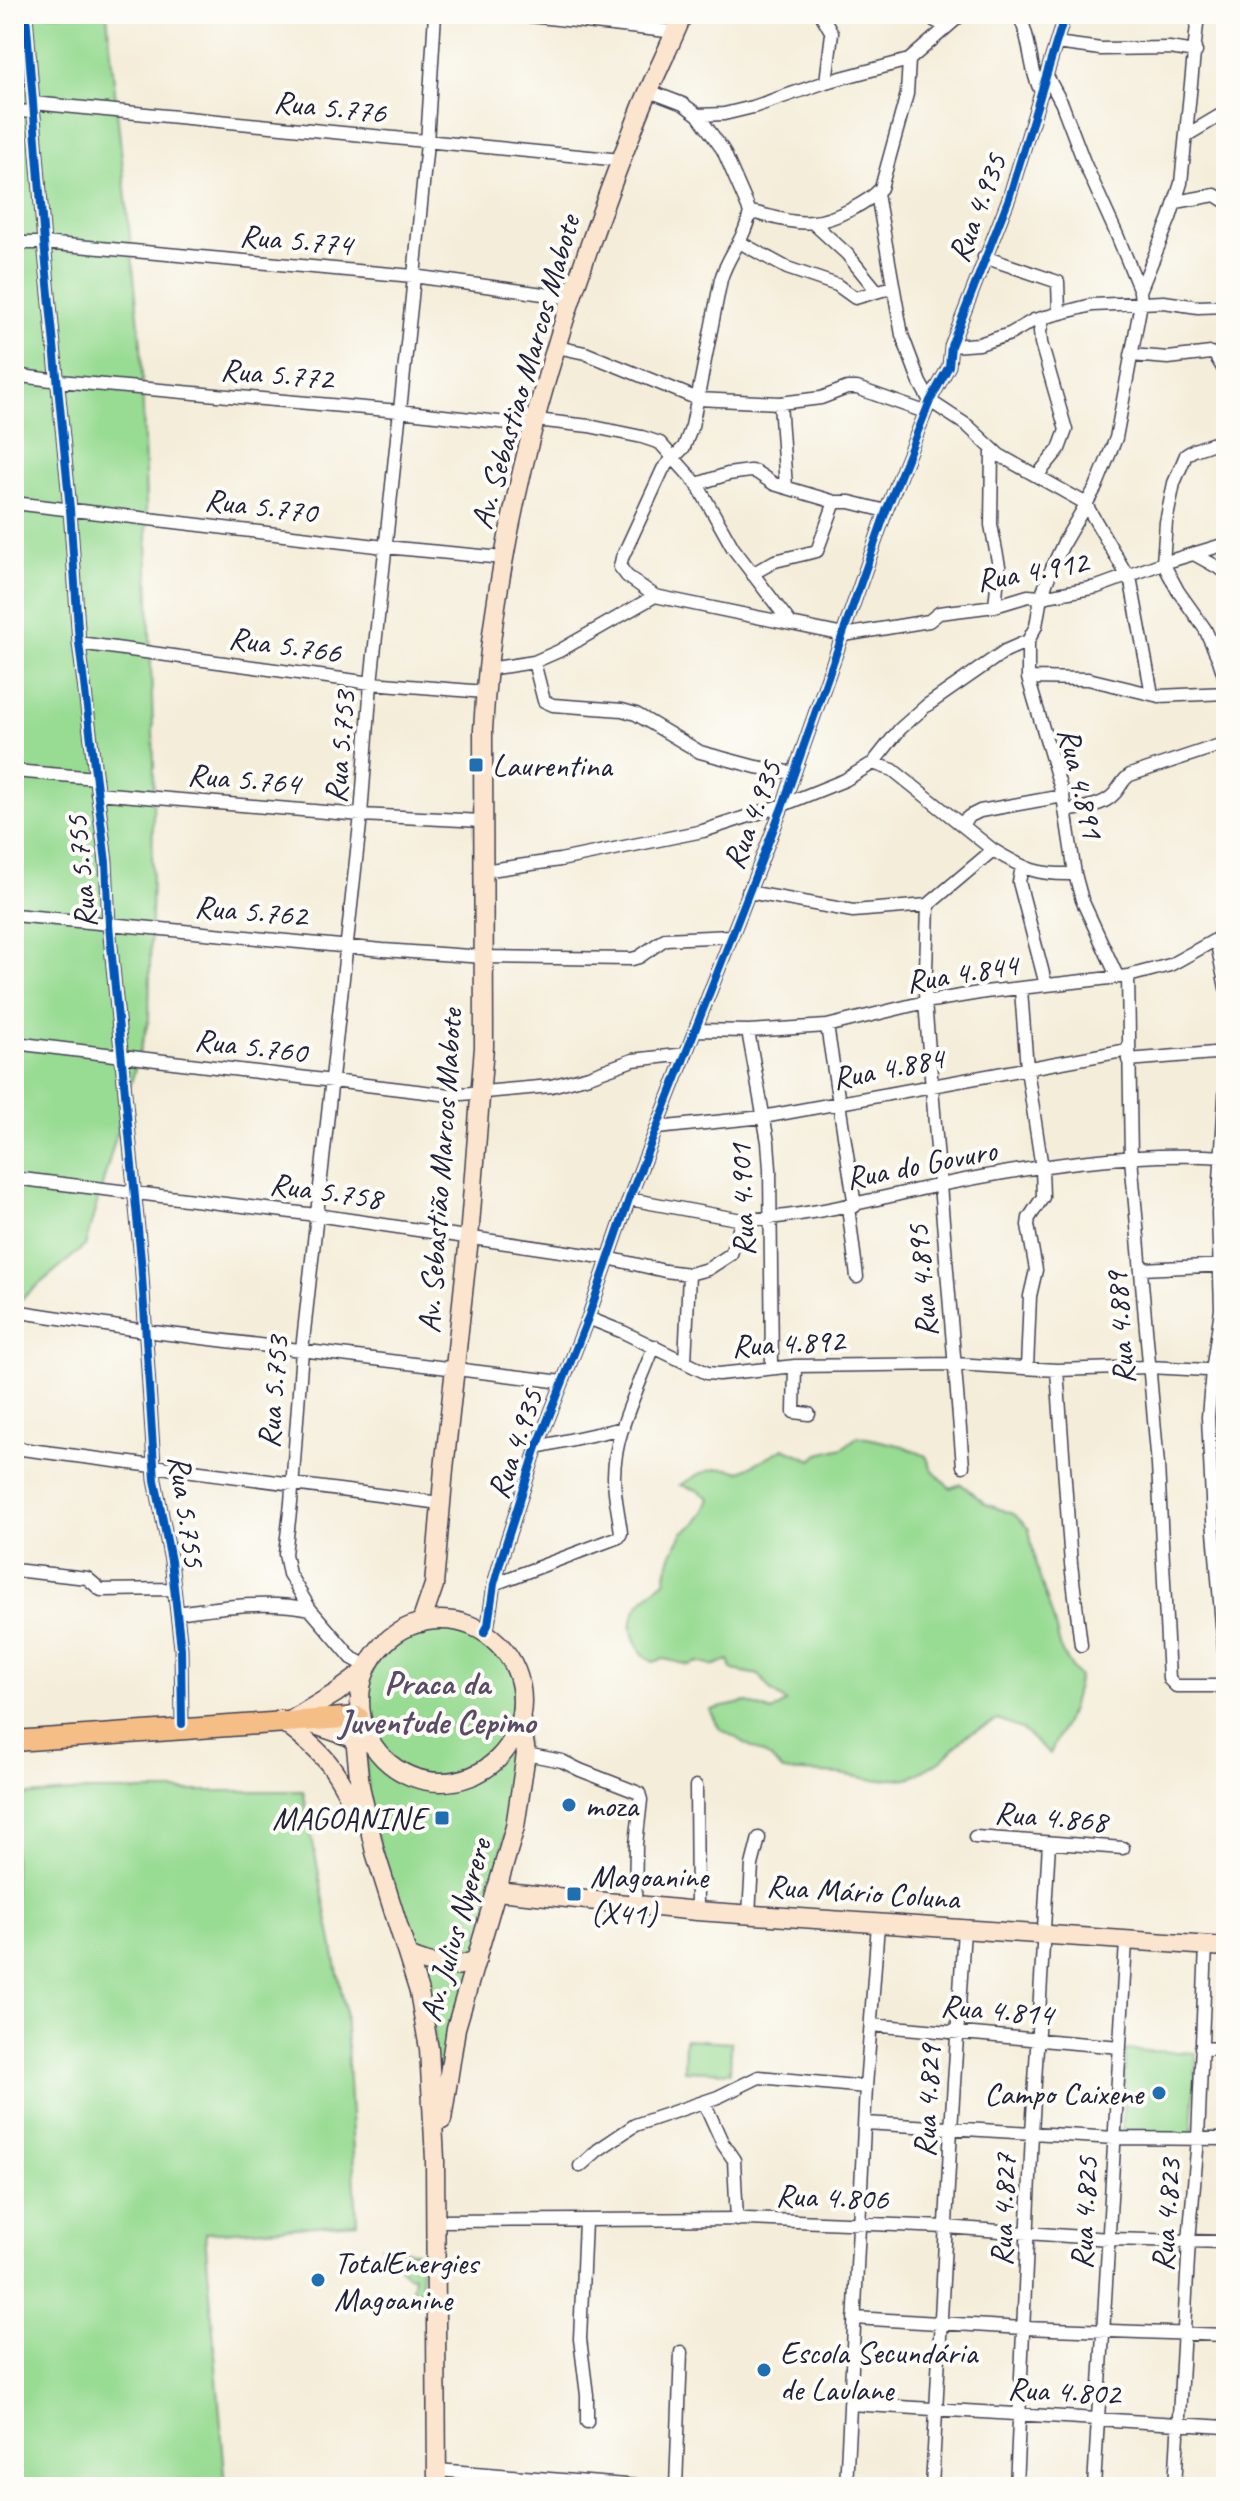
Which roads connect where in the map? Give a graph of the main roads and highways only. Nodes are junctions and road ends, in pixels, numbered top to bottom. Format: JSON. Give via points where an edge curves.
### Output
{"nodes":[{"id":1,"x":679,"y":23,"type":"edge"},
{"id":2,"x":483,"y":761,"type":"joint"},
{"id":3,"x":434,"y":1585,"type":"junction"},
{"id":4,"x":456,"y":1622,"type":"junction"},
{"id":5,"x":421,"y":1623,"type":"junction"},
{"id":6,"x":367,"y":1669,"type":"junction"},
{"id":7,"x":522,"y":1711,"type":"junction"},
{"id":8,"x":359,"y":1713,"type":"junction"},
{"id":9,"x":286,"y":1720,"type":"junction"},
{"id":10,"x":14,"y":1738,"type":"edge"},
{"id":11,"x":370,"y":1747,"type":"junction"},
{"id":12,"x":376,"y":1858,"type":"junction"},
{"id":13,"x":501,"y":1892,"type":"junction"},
{"id":14,"x":1226,"y":1947,"type":"edge"},
{"id":15,"x":408,"y":1956,"type":"junction"},
{"id":16,"x":477,"y":1959,"type":"junction"},
{"id":17,"x":435,"y":2159,"type":"junction"},
{"id":18,"x":437,"y":2479,"type":"edge"}],
"edges":[{"from":1,"to":2,"type":"main road","name":"Av. Sebastiao Marcos Mabote","via":[[621,160],[535,423],[503,558],[485,692]]},
{"from":2,"to":3,"type":"main road","name":"Av. Sebastião Marcos Mabote","via":[[483,1092]]},
{"from":3,"to":4,"type":"main road","name":"Av. Sebastião Marcos Mabote"},
{"from":3,"to":5,"type":"main road","name":"Av. Sebastião Marcos Mabote"},
{"from":4,"to":5,"type":"main road"},
{"from":4,"to":7,"type":"main road","via":[[484,1633],[513,1663]]},
{"from":5,"to":6,"type":"main road","via":[[389,1639]]},
{"from":6,"to":8,"type":"main road"},
{"from":6,"to":9,"type":"main road","via":[[327,1699]]},
{"from":7,"to":11,"type":"main road","via":[[508,1747],[495,1762],[458,1781],[418,1779]]},
{"from":7,"to":13,"type":"main road","name":"Av. Julius Nyerere","via":[[526,1754]]},
{"from":8,"to":10,"type":"main road"},
{"from":8,"to":11,"type":"main road"},
{"from":9,"to":10,"type":"main road"},
{"from":9,"to":11,"type":"main road"},
{"from":9,"to":12,"type":"main road","via":[[336,1771]]},
{"from":11,"to":12,"type":"main road","name":"Av. Julius Nyerere","via":[[360,1786]]},
{"from":12,"to":15,"type":"main road","name":"Av. Julius Nyerere"},
{"from":13,"to":14,"type":"main road","name":"Rua Mário Coluna","via":[[697,1911]]},
{"from":13,"to":16,"type":"main road","name":"Av. Julius Nyerere"},
{"from":15,"to":16,"type":"main road","via":[[438,1967]]},
{"from":15,"to":17,"type":"main road","name":"Av. Julius Nyerere","via":[[429,2049]]},
{"from":16,"to":17,"type":"main road","name":"Av. Julius Nyerere","via":[[456,2028]]},
{"from":17,"to":18,"type":"main road","name":"Av. Julius Nyerere"}]}
